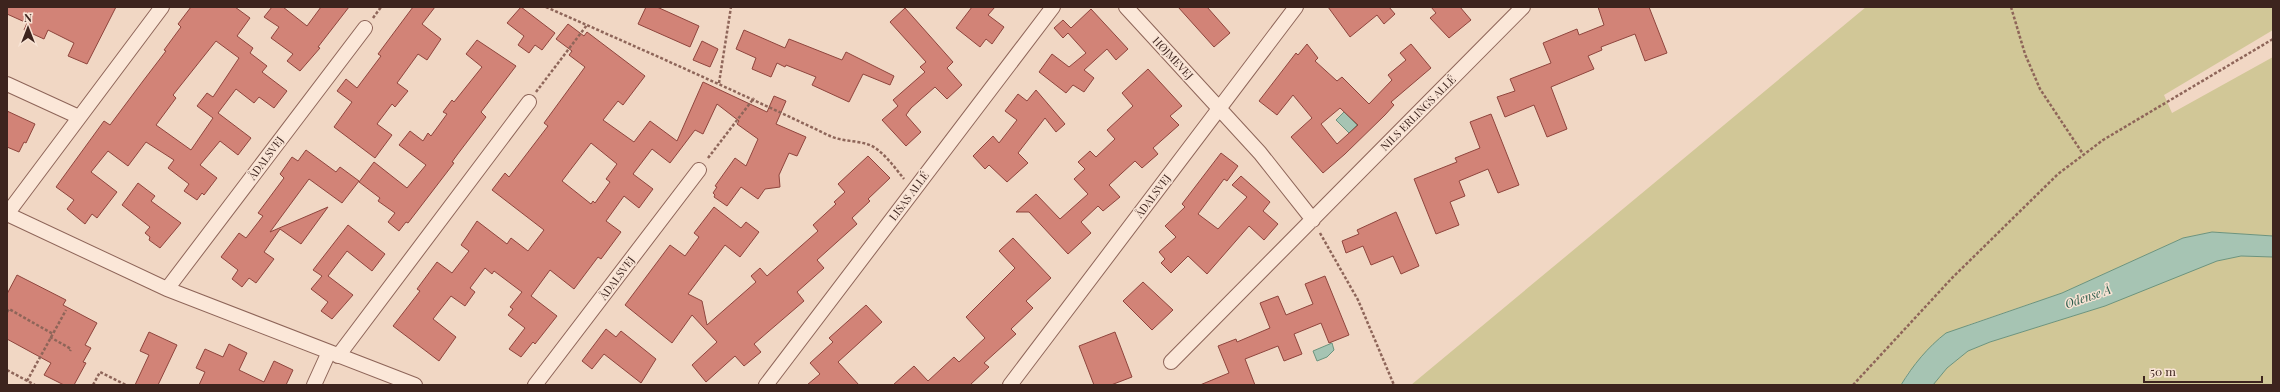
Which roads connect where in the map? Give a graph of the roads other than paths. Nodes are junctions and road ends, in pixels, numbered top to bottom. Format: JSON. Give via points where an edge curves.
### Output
{"nodes":[{"id":1,"x":162,"y":7,"type":"edge"},
{"id":2,"x":1053,"y":7,"type":"edge"},
{"id":3,"x":1126,"y":7,"type":"edge"},
{"id":4,"x":1296,"y":7,"type":"edge"},
{"id":5,"x":1523,"y":7,"type":"edge"},
{"id":6,"x":366,"y":28,"type":"dead end"},
{"id":7,"x":7,"y":84,"type":"edge"},
{"id":8,"x":529,"y":102,"type":"road end"},
{"id":9,"x":1220,"y":108,"type":"junction"},
{"id":10,"x":79,"y":117,"type":"junction"},
{"id":11,"x":698,"y":170,"type":"road end"},
{"id":12,"x":1313,"y":220,"type":"junction"},
{"id":13,"x":167,"y":289,"type":"junction"},
{"id":14,"x":333,"y":354,"type":"junction"},
{"id":15,"x":1171,"y":362,"type":"dead end"},
{"id":16,"x":314,"y":385,"type":"edge"},
{"id":17,"x":415,"y":385,"type":"edge"},
{"id":18,"x":535,"y":385,"type":"edge"},
{"id":19,"x":766,"y":385,"type":"edge"},
{"id":20,"x":1010,"y":385,"type":"edge"}],
"edges":[{"from":1,"to":10,"type":"street"},
{"from":2,"to":19,"type":"street","name":"LISAS ALLÉ"},
{"from":3,"to":9,"type":"street","name":"HØJMEVEJ"},
{"from":4,"to":9,"type":"street","name":"ÅDALSVEJ"},
{"from":5,"to":12,"type":"street","name":"NILS ERLINGS ALLÉ"},
{"from":6,"to":13,"type":"street","name":"ÅDALSVEJ"},
{"from":7,"to":10,"type":"street"},
{"from":8,"to":14,"type":"street"},
{"from":9,"to":12,"type":"street","via":[[1260,153]]},
{"from":9,"to":20,"type":"street","name":"ÅDALSVEJ"},
{"from":10,"to":13,"type":"street","via":[[7,214]]},
{"from":11,"to":18,"type":"street","name":"ÅDALSVEJ"},
{"from":12,"to":15,"type":"street","name":"NILS ERLINGS ALLÉ"},
{"from":13,"to":14,"type":"street"},
{"from":14,"to":16,"type":"street"},
{"from":14,"to":17,"type":"street"}]}
